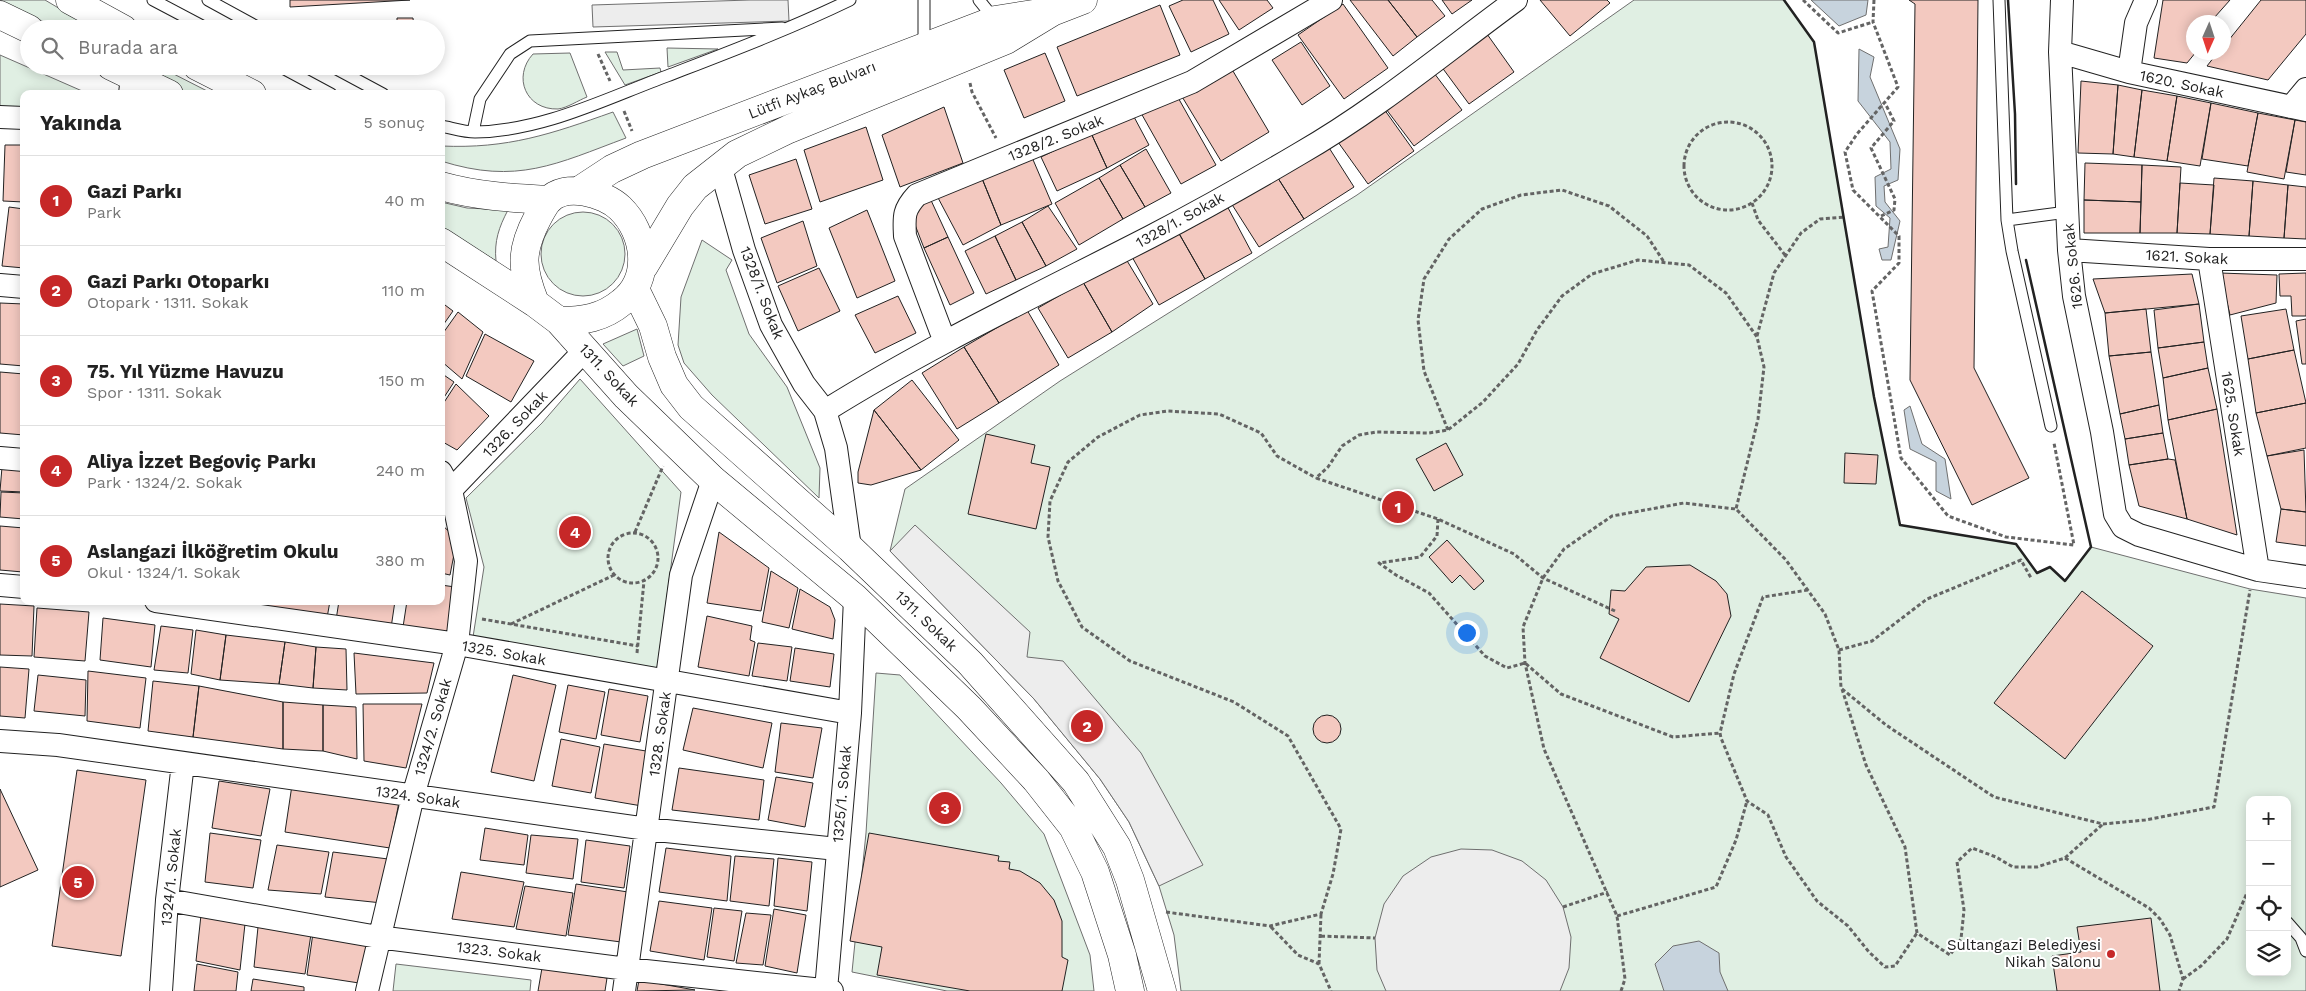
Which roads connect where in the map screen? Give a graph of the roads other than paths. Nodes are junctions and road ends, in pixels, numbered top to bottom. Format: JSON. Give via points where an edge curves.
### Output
{"nodes":[{"id":1,"x":70,"y":0,"type":"edge"},
{"id":2,"x":153,"y":0,"type":"edge"},
{"id":3,"x":208,"y":0,"type":"edge"},
{"id":4,"x":850,"y":0,"type":"edge"},
{"id":5,"x":924,"y":0,"type":"edge"},
{"id":6,"x":1083,"y":0,"type":"edge"},
{"id":7,"x":1331,"y":0,"type":"edge"},
{"id":8,"x":1516,"y":0,"type":"edge"},
{"id":9,"x":1999,"y":0,"type":"edge"},
{"id":10,"x":2062,"y":0,"type":"edge"},
{"id":11,"x":2146,"y":0,"type":"edge"},
{"id":12,"x":987,"y":10,"type":"edge"},
{"id":13,"x":1052,"y":12,"type":"junction"},
{"id":14,"x":0,"y":15,"type":"edge"},
{"id":15,"x":107,"y":20,"type":"edge"},
{"id":16,"x":191,"y":20,"type":"edge"},
{"id":17,"x":245,"y":20,"type":"edge"},
{"id":18,"x":20,"y":25,"type":"edge"},
{"id":19,"x":794,"y":27,"type":"junction"},
{"id":20,"x":924,"y":47,"type":"junction"},
{"id":21,"x":2060,"y":52,"type":"junction"},
{"id":22,"x":2129,"y":72,"type":"junction"},
{"id":23,"x":215,"y":75,"type":"edge"},
{"id":24,"x":296,"y":75,"type":"edge"},
{"id":25,"x":348,"y":75,"type":"edge"},
{"id":26,"x":124,"y":79,"type":"edge"},
{"id":27,"x":2306,"y":89,"type":"edge"},
{"id":28,"x":157,"y":90,"type":"edge"},
{"id":29,"x":244,"y":90,"type":"edge"},
{"id":30,"x":324,"y":90,"type":"edge"},
{"id":31,"x":376,"y":90,"type":"edge"},
{"id":32,"x":2299,"y":108,"type":"edge"},
{"id":33,"x":0,"y":117,"type":"edge"},
{"id":34,"x":20,"y":118,"type":"edge"},
{"id":35,"x":445,"y":127,"type":"edge"},
{"id":36,"x":473,"y":132,"type":"junction"},
{"id":37,"x":720,"y":165,"type":"junction"},
{"id":38,"x":445,"y":187,"type":"edge"},
{"id":39,"x":580,"y":190,"type":"junction"},
{"id":40,"x":548,"y":200,"type":"junction"},
{"id":41,"x":2067,"y":212,"type":"junction"},
{"id":42,"x":2007,"y":220,"type":"junction"},
{"id":43,"x":445,"y":245,"type":"edge"},
{"id":44,"x":2069,"y":250,"type":"junction"},
{"id":45,"x":2209,"y":259,"type":"junction"},
{"id":46,"x":2306,"y":260,"type":"edge"},
{"id":47,"x":639,"y":278,"type":"junction"},
{"id":48,"x":0,"y":285,"type":"edge"},
{"id":49,"x":20,"y":287,"type":"edge"},
{"id":50,"x":535,"y":303,"type":"junction"},
{"id":51,"x":559,"y":321,"type":"junction"},
{"id":52,"x":946,"y":342,"type":"junction"},
{"id":53,"x":584,"y":350,"type":"junction"},
{"id":54,"x":825,"y":411,"type":"junction"},
{"id":55,"x":2051,"y":426,"type":"road end"},
{"id":56,"x":0,"y":458,"type":"edge"},
{"id":57,"x":20,"y":460,"type":"edge"},
{"id":58,"x":713,"y":480,"type":"junction"},
{"id":59,"x":445,"y":484,"type":"edge"},
{"id":60,"x":445,"y":488,"type":"edge"},
{"id":61,"x":850,"y":548,"type":"junction"},
{"id":62,"x":2258,"y":570,"type":"junction"},
{"id":63,"x":2306,"y":577,"type":"edge"},
{"id":64,"x":0,"y":585,"type":"edge"},
{"id":65,"x":20,"y":587,"type":"edge"},
{"id":66,"x":855,"y":598,"type":"junction"},
{"id":67,"x":184,"y":605,"type":"edge"},
{"id":68,"x":457,"y":644,"type":"junction"},
{"id":69,"x":667,"y":682,"type":"junction"},
{"id":70,"x":850,"y":713,"type":"junction"},
{"id":71,"x":0,"y":741,"type":"edge"},
{"id":72,"x":183,"y":763,"type":"junction"},
{"id":73,"x":413,"y":796,"type":"junction"},
{"id":74,"x":647,"y":829,"type":"junction"},
{"id":75,"x":837,"y":849,"type":"junction"},
{"id":76,"x":167,"y":900,"type":"junction"},
{"id":77,"x":2291,"y":927,"type":"edge"},
{"id":78,"x":378,"y":937,"type":"junction"},
{"id":79,"x":2306,"y":951,"type":"edge"},
{"id":80,"x":627,"y":969,"type":"junction"},
{"id":81,"x":829,"y":990,"type":"edge"},
{"id":82,"x":161,"y":991,"type":"edge"},
{"id":83,"x":367,"y":991,"type":"edge"},
{"id":84,"x":624,"y":991,"type":"edge"},
{"id":85,"x":1130,"y":991,"type":"edge"},
{"id":86,"x":1162,"y":991,"type":"edge"}],
"edges":[{"from":1,"to":15,"type":"main road"},
{"from":2,"to":16,"type":"lane"},
{"from":3,"to":17,"type":"lane"},
{"from":4,"to":19,"type":"lane"},
{"from":5,"to":20,"type":"lane"},
{"from":6,"to":13,"type":"main road","name":"Lütfi Aykaç Bulvarı"},
{"from":7,"to":52,"type":"street","name":"1328/2. Sokak","via":[[1192,82],[917,195],[907,206],[905,236]]},
{"from":8,"to":52,"type":"street","name":"1328/1. Sokak","via":[[1371,109],[1301,153],[1153,236]]},
{"from":9,"to":42,"type":"lane"},
{"from":10,"to":21,"type":"street","name":"1626. Sokak"},
{"from":11,"to":22,"type":"street","via":[[2136,22]]},
{"from":12,"to":13,"type":"main road","name":"Lütfi Aykaç Bulvarı"},
{"from":12,"to":20,"type":"main road","name":"Lütfi Aykaç Bulvarı"},
{"from":13,"to":37,"type":"main road","name":"Lütfi Aykaç Bulvarı","via":[[1006,40],[788,129]]},
{"from":14,"to":18,"type":"main road"},
{"from":19,"to":36,"type":"lane","via":[[570,114],[530,125]]},
{"from":19,"to":36,"type":"lane","via":[[530,41],[510,54],[480,99]]},
{"from":20,"to":39,"type":"main road","name":"Lütfi Aykaç Bulvarı","via":[[642,155],[612,169]]},
{"from":21,"to":22,"type":"street","name":"1620. Sokak"},
{"from":21,"to":41,"type":"street","name":"1626. Sokak"},
{"from":22,"to":32,"type":"street","name":"1620. Sokak"},
{"from":23,"to":29,"type":"main road"},
{"from":24,"to":30,"type":"lane"},
{"from":25,"to":31,"type":"lane"},
{"from":26,"to":28,"type":"main road"},
{"from":27,"to":32,"type":"street"},
{"from":33,"to":34,"type":"street"},
{"from":35,"to":36,"type":"lane"},
{"from":37,"to":47,"type":"main road","name":"Lütfi Aykaç Bulvarı","via":[[695,186],[680,206]]},
{"from":37,"to":54,"type":"street","name":"1328/1. Sokak","via":[[744,250],[771,325],[804,384]]},
{"from":38,"to":40,"type":"main road","via":[[501,198]]},
{"from":39,"to":40,"type":"main road","via":[[563,192]]},
{"from":39,"to":47,"type":"main road","via":[[620,208],[633,226],[641,247]]},
{"from":40,"to":50,"type":"main road","via":[[527,238],[523,258],[524,272]]},
{"from":41,"to":42,"type":"lane"},
{"from":41,"to":44,"type":"street","name":"1626. Sokak"},
{"from":42,"to":55,"type":"lane"},
{"from":43,"to":50,"type":"main road"},
{"from":44,"to":45,"type":"street","name":"1621. Sokak"},
{"from":44,"to":62,"type":"street","name":"1626. Sokak","via":[[2074,296],[2115,514],[2123,527],[2139,535]]},
{"from":45,"to":46,"type":"street","name":"1621. Sokak"},
{"from":45,"to":62,"type":"street","name":"1625. Sokak"},
{"from":47,"to":51,"type":"main road","via":[[614,308],[597,317]]},
{"from":47,"to":61,"type":"main road","name":"1311. Sokak","via":[[662,356],[674,385],[691,407]]},
{"from":48,"to":49,"type":"street"},
{"from":50,"to":51,"type":"main road"},
{"from":51,"to":53,"type":"main road","name":"1311. Sokak"},
{"from":52,"to":54,"type":"street","name":"1328/1. Sokak"},
{"from":53,"to":58,"type":"main road","name":"1311. Sokak","via":[[626,396]]},
{"from":53,"to":59,"type":"street","name":"1326. Sokak"},
{"from":54,"to":61,"type":"street","name":"1328/1. Sokak","via":[[836,448]]},
{"from":56,"to":57,"type":"street"},
{"from":58,"to":66,"type":"main road","name":"1311. Sokak"},
{"from":58,"to":69,"type":"street","name":"1328. Sokak","via":[[681,575]]},
{"from":60,"to":68,"type":"street","name":"1324/2. Sokak","via":[[466,561]]},
{"from":61,"to":86,"type":"main road","name":"1311. Sokak","via":[[970,663],[1076,782],[1117,847],[1141,912]]},
{"from":62,"to":63,"type":"street"},
{"from":64,"to":65,"type":"street"},
{"from":66,"to":70,"type":"street","name":"1325/1. Sokak"},
{"from":66,"to":85,"type":"main road","name":"1311. Sokak","via":[[969,708],[1036,780],[1073,827],[1095,872]]},
{"from":67,"to":68,"type":"street","name":"1325. Sokak"},
{"from":68,"to":69,"type":"street","name":"1325. Sokak"},
{"from":68,"to":73,"type":"street","name":"1324/2. Sokak"},
{"from":69,"to":70,"type":"street","name":"1325. Sokak"},
{"from":69,"to":74,"type":"street","name":"1328. Sokak"},
{"from":70,"to":75,"type":"street","name":"1325/1. Sokak"},
{"from":71,"to":72,"type":"street","name":"1324. Sokak","via":[[58,745]]},
{"from":72,"to":73,"type":"street","name":"1324. Sokak"},
{"from":72,"to":76,"type":"street","name":"1324/1. Sokak"},
{"from":73,"to":74,"type":"street","name":"1324. Sokak"},
{"from":73,"to":78,"type":"street","name":"1324/2. Sokak"},
{"from":74,"to":75,"type":"street","name":"1324. Sokak"},
{"from":74,"to":80,"type":"street","name":"1328. Sokak"},
{"from":75,"to":81,"type":"street","name":"1325/1. Sokak"},
{"from":76,"to":78,"type":"street","name":"1323. Sokak"},
{"from":76,"to":82,"type":"street","name":"1324/1. Sokak"},
{"from":77,"to":79,"type":"lane","via":[[2301,938]]},
{"from":78,"to":80,"type":"street","name":"1323. Sokak"},
{"from":78,"to":83,"type":"street","name":"1324/2. Sokak"},
{"from":80,"to":81,"type":"street","name":"1323. Sokak"},
{"from":80,"to":84,"type":"street","name":"1328. Sokak"}]}
